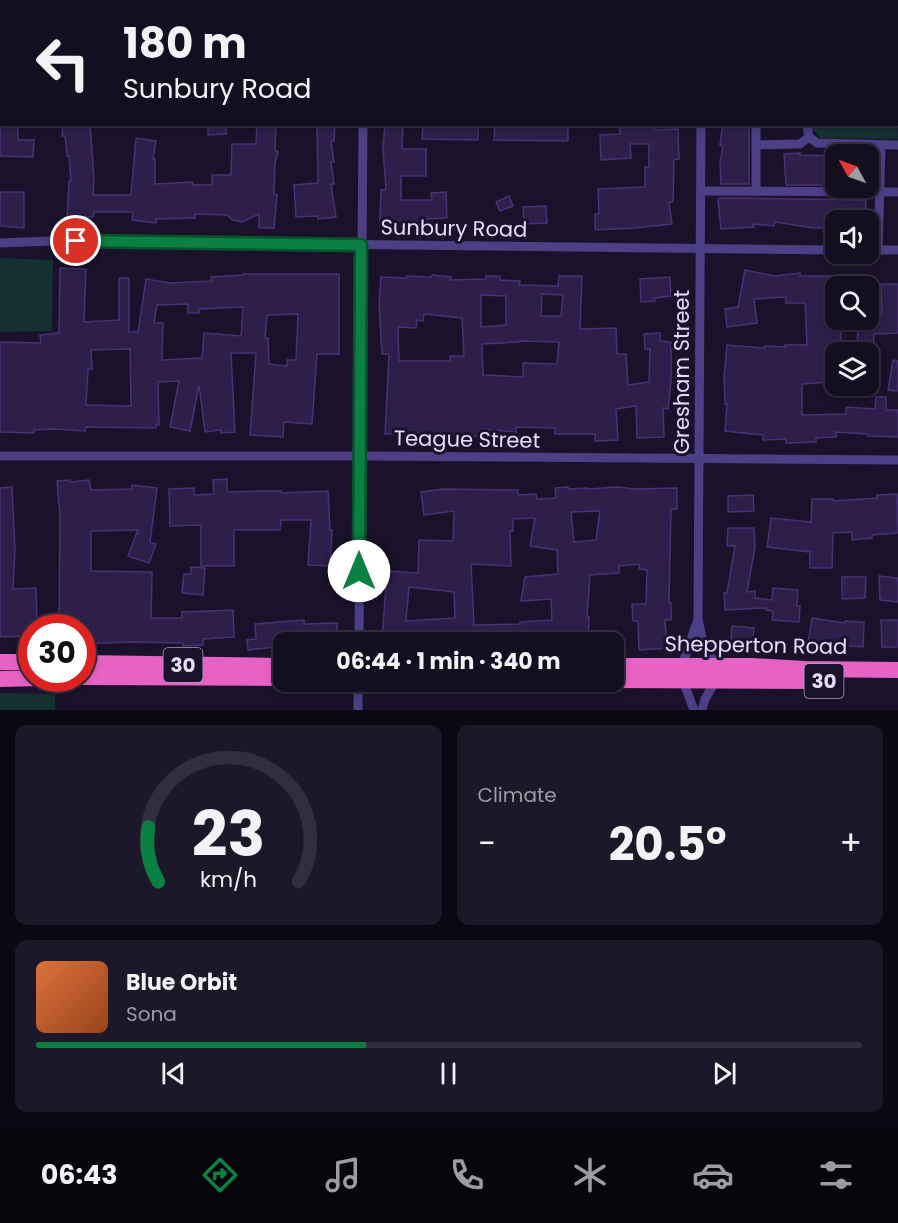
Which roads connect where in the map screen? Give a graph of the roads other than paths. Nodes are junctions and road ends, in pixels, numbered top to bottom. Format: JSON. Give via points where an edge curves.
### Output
{"nodes":[{"id":1,"x":363,"y":126,"type":"edge"},
{"id":2,"x":701,"y":126,"type":"edge"},
{"id":3,"x":756,"y":126,"type":"edge"},
{"id":4,"x":807,"y":126,"type":"edge"},
{"id":5,"x":809,"y":137,"type":"junction"},
{"id":6,"x":756,"y":145,"type":"junction"},
{"id":7,"x":881,"y":145,"type":"junction"},
{"id":8,"x":898,"y":145,"type":"edge"},
{"id":9,"x":700,"y":191,"type":"junction"},
{"id":10,"x":756,"y":191,"type":"junction"},
{"id":11,"x":880,"y":192,"type":"junction"},
{"id":12,"x":898,"y":192,"type":"edge"},
{"id":13,"x":878,"y":210,"type":"edge"},
{"id":14,"x":0,"y":243,"type":"edge"},
{"id":15,"x":361,"y":245,"type":"junction"},
{"id":16,"x":700,"y":248,"type":"junction"},
{"id":17,"x":825,"y":250,"type":"edge"},
{"id":18,"x":879,"y":250,"type":"edge"},
{"id":19,"x":898,"y":250,"type":"edge"},
{"id":20,"x":0,"y":456,"type":"edge"},
{"id":21,"x":360,"y":456,"type":"junction"},
{"id":22,"x":699,"y":459,"type":"junction"},
{"id":23,"x":898,"y":460,"type":"edge"},
{"id":24,"x":698,"y":620,"type":"junction"},
{"id":25,"x":359,"y":632,"type":"edge"},
{"id":26,"x":0,"y":662,"type":"edge"},
{"id":27,"x":18,"y":662,"type":"edge"},
{"id":28,"x":96,"y":663,"type":"edge"},
{"id":29,"x":273,"y":666,"type":"edge"},
{"id":30,"x":624,"y":667,"type":"edge"},
{"id":31,"x":898,"y":670,"type":"edge"},
{"id":32,"x":683,"y":673,"type":"junction"},
{"id":33,"x":716,"y":673,"type":"junction"},
{"id":34,"x":96,"y":677,"type":"edge"},
{"id":35,"x":273,"y":678,"type":"edge"},
{"id":36,"x":0,"y":679,"type":"edge"},
{"id":37,"x":18,"y":679,"type":"edge"},
{"id":38,"x":624,"y":679,"type":"edge"},
{"id":39,"x":898,"y":682,"type":"edge"},
{"id":40,"x":358,"y":692,"type":"edge"},
{"id":41,"x":358,"y":710,"type":"edge"},
{"id":42,"x":694,"y":710,"type":"edge"},
{"id":43,"x":702,"y":710,"type":"edge"}],
"edges":[{"from":1,"to":15,"type":"street"},
{"from":2,"to":9,"type":"street","name":"Gresham Street"},
{"from":3,"to":6,"type":"street"},
{"from":4,"to":5,"type":"street"},
{"from":5,"to":6,"type":"street","via":[[800,144]]},
{"from":5,"to":7,"type":"street","via":[[817,143]]},
{"from":6,"to":10,"type":"street"},
{"from":7,"to":8,"type":"street"},
{"from":7,"to":11,"type":"street"},
{"from":9,"to":10,"type":"street"},
{"from":9,"to":16,"type":"street","name":"Gresham Street"},
{"from":10,"to":11,"type":"street"},
{"from":11,"to":12,"type":"street"},
{"from":11,"to":13,"type":"street"},
{"from":14,"to":15,"type":"street","name":"Sunbury Road"},
{"from":15,"to":16,"type":"street","name":"Sunbury Road"},
{"from":15,"to":21,"type":"street"},
{"from":16,"to":17,"type":"street","name":"Sunbury Road"},
{"from":16,"to":22,"type":"street","name":"Gresham Street"},
{"from":18,"to":19,"type":"street"},
{"from":20,"to":21,"type":"street","name":"Teague Street"},
{"from":21,"to":22,"type":"street","name":"Teague Street"},
{"from":21,"to":25,"type":"street"},
{"from":22,"to":23,"type":"street","name":"Teague Street"},
{"from":22,"to":24,"type":"street","name":"Gresham Street"},
{"from":24,"to":32,"type":"street","name":"Gresham Street"},
{"from":24,"to":33,"type":"street","name":"Gresham Street"},
{"from":26,"to":27,"type":"highway"},
{"from":28,"to":29,"type":"highway","number":"30"},
{"from":30,"to":32,"type":"highway","name":"Shepperton Road","number":"30"},
{"from":31,"to":33,"type":"highway","name":"Shepperton Road","number":"30"},
{"from":32,"to":33,"type":"highway","name":"Shepperton Road","number":"30"},
{"from":32,"to":38,"type":"highway","name":"Shepperton Road","number":"30"},
{"from":32,"to":42,"type":"street"},
{"from":33,"to":39,"type":"highway","name":"Shepperton Road","number":"30"},
{"from":33,"to":43,"type":"street"},
{"from":34,"to":35,"type":"highway","number":"30"},
{"from":36,"to":37,"type":"highway"},
{"from":40,"to":41,"type":"street"}]}
